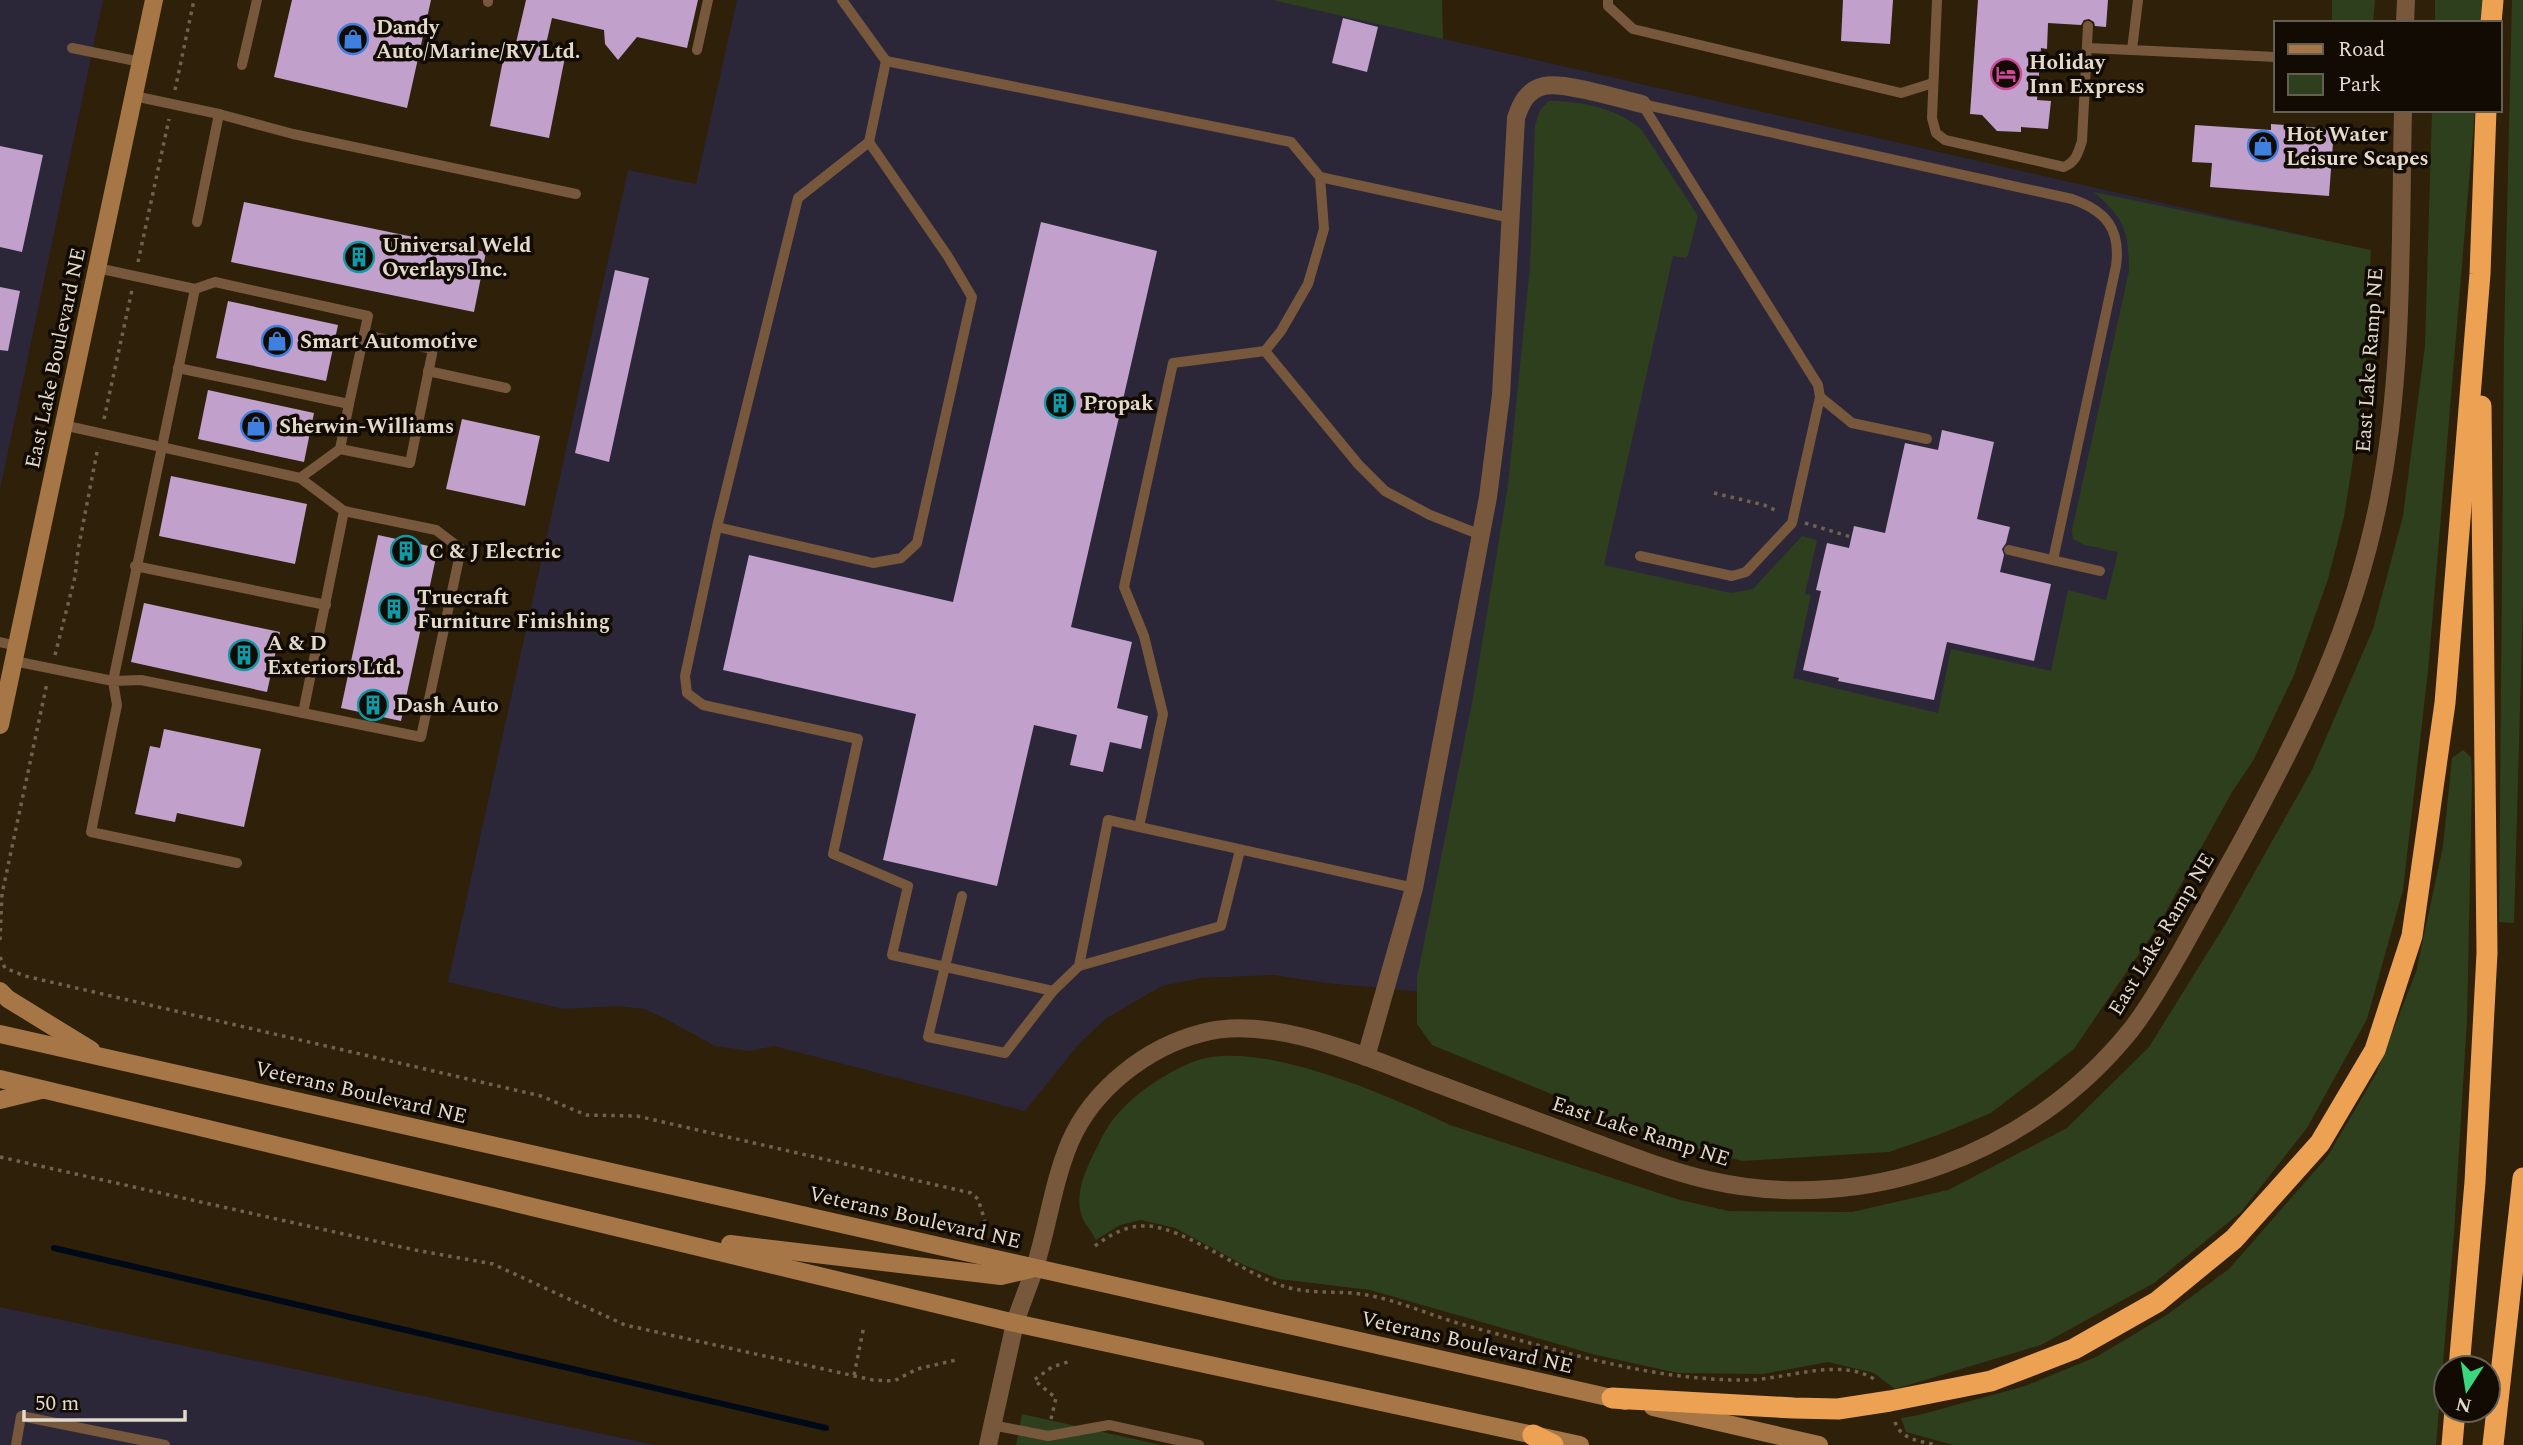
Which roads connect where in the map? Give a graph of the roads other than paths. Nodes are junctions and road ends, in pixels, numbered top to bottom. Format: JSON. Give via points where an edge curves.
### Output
{"nodes":[{"id":1,"x":154,"y":0,"type":"edge"},
{"id":2,"x":257,"y":0,"type":"edge"},
{"id":3,"x":708,"y":0,"type":"edge"},
{"id":4,"x":842,"y":0,"type":"edge"},
{"id":5,"x":1608,"y":0,"type":"edge"},
{"id":6,"x":1937,"y":0,"type":"edge"},
{"id":7,"x":2138,"y":0,"type":"edge"},
{"id":8,"x":2406,"y":0,"type":"edge"},
{"id":9,"x":2493,"y":0,"type":"edge"},
{"id":10,"x":2405,"y":21,"type":"edge"},
{"id":11,"x":2491,"y":21,"type":"edge"},
{"id":12,"x":2088,"y":26,"type":"dead end"},
{"id":13,"x":72,"y":48,"type":"dead end"},
{"id":14,"x":2087,"y":48,"type":"junction"},
{"id":15,"x":697,"y":50,"type":"dead end"},
{"id":16,"x":2132,"y":50,"type":"junction"},
{"id":17,"x":2274,"y":57,"type":"edge"},
{"id":18,"x":886,"y":61,"type":"junction"},
{"id":19,"x":141,"y":62,"type":"junction"},
{"id":20,"x":242,"y":65,"type":"dead end"},
{"id":21,"x":1933,"y":83,"type":"junction"},
{"id":22,"x":134,"y":96,"type":"junction"},
{"id":23,"x":1642,"y":104,"type":"junction"},
{"id":24,"x":2403,"y":112,"type":"edge"},
{"id":25,"x":2486,"y":112,"type":"edge"},
{"id":26,"x":219,"y":114,"type":"junction"},
{"id":27,"x":869,"y":142,"type":"junction"},
{"id":28,"x":1320,"y":177,"type":"junction"},
{"id":29,"x":576,"y":194,"type":"dead end"},
{"id":30,"x":1511,"y":218,"type":"junction"},
{"id":31,"x":197,"y":222,"type":"dead end"},
{"id":32,"x":97,"y":268,"type":"junction"},
{"id":33,"x":2480,"y":274,"type":"junction"},
{"id":34,"x":195,"y":289,"type":"junction"},
{"id":35,"x":364,"y":335,"type":"junction"},
{"id":36,"x":1265,"y":351,"type":"junction"},
{"id":37,"x":178,"y":368,"type":"junction"},
{"id":38,"x":428,"y":371,"type":"junction"},
{"id":39,"x":506,"y":388,"type":"dead end"},
{"id":40,"x":1820,"y":397,"type":"junction"},
{"id":41,"x":349,"y":404,"type":"junction"},
{"id":42,"x":63,"y":425,"type":"junction"},
{"id":43,"x":1927,"y":439,"type":"dead end"},
{"id":44,"x":160,"y":447,"type":"junction"},
{"id":45,"x":340,"y":449,"type":"junction"},
{"id":46,"x":300,"y":478,"type":"junction"},
{"id":47,"x":344,"y":511,"type":"junction"},
{"id":48,"x":717,"y":527,"type":"junction"},
{"id":49,"x":1481,"y":535,"type":"junction"},
{"id":50,"x":2009,"y":550,"type":"dead end"},
{"id":51,"x":1640,"y":556,"type":"dead end"},
{"id":52,"x":2053,"y":559,"type":"junction"},
{"id":53,"x":135,"y":566,"type":"junction"},
{"id":54,"x":2100,"y":571,"type":"dead end"},
{"id":55,"x":326,"y":605,"type":"junction"},
{"id":56,"x":10,"y":650,"type":"edge"},
{"id":57,"x":113,"y":681,"type":"junction"},
{"id":58,"x":303,"y":713,"type":"junction"},
{"id":59,"x":0,"y":725,"type":"edge"},
{"id":60,"x":1139,"y":827,"type":"junction"},
{"id":61,"x":1240,"y":850,"type":"junction"},
{"id":62,"x":237,"y":863,"type":"dead end"},
{"id":63,"x":1414,"y":888,"type":"junction"},
{"id":64,"x":962,"y":896,"type":"dead end"},
{"id":65,"x":1079,"y":966,"type":"junction"},
{"id":66,"x":946,"y":967,"type":"junction"},
{"id":67,"x":0,"y":991,"type":"edge"},
{"id":68,"x":1052,"y":991,"type":"junction"},
{"id":69,"x":0,"y":1034,"type":"edge"},
{"id":70,"x":103,"y":1057,"type":"junction"},
{"id":71,"x":1366,"y":1057,"type":"junction"},
{"id":72,"x":0,"y":1079,"type":"edge"},
{"id":73,"x":45,"y":1088,"type":"junction"},
{"id":74,"x":0,"y":1100,"type":"edge"},
{"id":75,"x":2523,"y":1178,"type":"edge"},
{"id":76,"x":652,"y":1236,"type":"junction"},
{"id":77,"x":1035,"y":1268,"type":"junction"},
{"id":78,"x":1014,"y":1323,"type":"junction"},
{"id":79,"x":2460,"y":1354,"type":"edge"},
{"id":80,"x":1612,"y":1398,"type":"junction"},
{"id":81,"x":992,"y":1424,"type":"junction"},
{"id":82,"x":2454,"y":1424,"type":"edge"},
{"id":83,"x":1533,"y":1435,"type":"junction"},
{"id":84,"x":16,"y":1445,"type":"edge"},
{"id":85,"x":165,"y":1445,"type":"edge"},
{"id":86,"x":988,"y":1445,"type":"edge"},
{"id":87,"x":1199,"y":1445,"type":"edge"},
{"id":88,"x":1553,"y":1445,"type":"edge"},
{"id":89,"x":1580,"y":1445,"type":"edge"},
{"id":90,"x":1819,"y":1445,"type":"edge"},
{"id":91,"x":2452,"y":1445,"type":"edge"},
{"id":92,"x":2493,"y":1445,"type":"edge"}],
"edges":[{"from":1,"to":19,"type":"main road","name":"East Lake Boulevard NE"},
{"from":2,"to":20,"type":"lane"},
{"from":3,"to":15,"type":"lane"},
{"from":4,"to":18,"type":"lane"},
{"from":5,"to":21,"type":"lane","via":[[1608,6],[1633,29],[1901,93]]},
{"from":6,"to":21,"type":"lane"},
{"from":7,"to":16,"type":"lane"},
{"from":8,"to":10,"type":"street"},
{"from":9,"to":11,"type":"highway"},
{"from":12,"to":14,"type":"lane"},
{"from":13,"to":19,"type":"lane"},
{"from":14,"to":16,"type":"lane"},
{"from":14,"to":21,"type":"lane","via":[[2082,141],[2072,164],[2064,167],[1945,140],[1936,133],[1931,118]]},
{"from":16,"to":17,"type":"lane"},
{"from":18,"to":27,"type":"lane"},
{"from":18,"to":28,"type":"lane","via":[[1291,142]]},
{"from":19,"to":22,"type":"main road","name":"East Lake Boulevard NE"},
{"from":22,"to":26,"type":"lane"},
{"from":22,"to":32,"type":"main road","name":"East Lake Boulevard NE"},
{"from":23,"to":30,"type":"street","via":[[1559,86],[1544,86],[1525,97],[1516,118]]},
{"from":23,"to":40,"type":"lane","via":[[1818,385]]},
{"from":23,"to":52,"type":"lane","via":[[2072,199],[2104,217],[2118,248],[2116,265]]},
{"from":24,"to":71,"type":"street","name":"East Lake Ramp NE","via":[[2389,443],[2353,601],[2308,715],[2196,925],[2134,1027],[2081,1084],[2037,1118],[1948,1164],[1855,1188],[1791,1190],[1745,1188],[1665,1167]]},
{"from":25,"to":33,"type":"highway"},
{"from":26,"to":29,"type":"lane"},
{"from":26,"to":31,"type":"lane"},
{"from":27,"to":48,"type":"lane","via":[[798,198]]},
{"from":27,"to":48,"type":"lane","via":[[972,297],[917,543],[901,558],[873,563]]},
{"from":28,"to":30,"type":"lane"},
{"from":28,"to":36,"type":"lane","via":[[1324,229],[1308,284]]},
{"from":30,"to":49,"type":"street","via":[[1501,395]]},
{"from":32,"to":34,"type":"lane"},
{"from":32,"to":42,"type":"main road","name":"East Lake Boulevard NE"},
{"from":33,"to":79,"type":"highway","via":[[2487,953]]},
{"from":33,"to":80,"type":"highway","via":[[2445,703],[2412,936],[2375,1050],[2320,1143],[2234,1239],[2157,1302],[2074,1349],[1991,1381],[1838,1409]]},
{"from":34,"to":35,"type":"lane","via":[[215,282],[368,316]]},
{"from":34,"to":37,"type":"lane"},
{"from":35,"to":38,"type":"lane","via":[[433,349]]},
{"from":35,"to":41,"type":"lane"},
{"from":36,"to":49,"type":"lane","via":[[1385,491]]},
{"from":36,"to":60,"type":"lane","via":[[1172,363],[1124,587],[1144,636],[1163,714]]},
{"from":37,"to":41,"type":"lane"},
{"from":37,"to":44,"type":"lane"},
{"from":38,"to":39,"type":"lane"},
{"from":38,"to":45,"type":"lane","via":[[410,463]]},
{"from":40,"to":43,"type":"lane","via":[[1852,423]]},
{"from":40,"to":51,"type":"lane","via":[[1792,523],[1746,572],[1732,576]]},
{"from":41,"to":45,"type":"lane"},
{"from":42,"to":44,"type":"lane"},
{"from":42,"to":56,"type":"main road","name":"East Lake Boulevard NE"},
{"from":44,"to":46,"type":"lane"},
{"from":44,"to":53,"type":"lane"},
{"from":45,"to":46,"type":"lane"},
{"from":46,"to":47,"type":"lane"},
{"from":47,"to":55,"type":"lane"},
{"from":47,"to":58,"type":"lane","via":[[436,530],[461,549],[421,737]]},
{"from":48,"to":66,"type":"lane","via":[[685,676],[687,693],[703,705],[859,739],[833,854],[908,886],[892,955]]},
{"from":49,"to":63,"type":"street"},
{"from":50,"to":52,"type":"lane"},
{"from":52,"to":54,"type":"lane"},
{"from":53,"to":55,"type":"lane"},
{"from":53,"to":57,"type":"lane"},
{"from":55,"to":58,"type":"lane"},
{"from":56,"to":57,"type":"lane","via":[[51,669]]},
{"from":56,"to":59,"type":"main road","name":"East Lake Boulevard NE"},
{"from":57,"to":58,"type":"lane","via":[[141,680]]},
{"from":57,"to":62,"type":"lane","via":[[117,705],[91,832]]},
{"from":60,"to":61,"type":"lane"},
{"from":60,"to":65,"type":"lane","via":[[1108,820]]},
{"from":61,"to":63,"type":"lane"},
{"from":61,"to":65,"type":"lane","via":[[1221,926]]},
{"from":63,"to":71,"type":"street"},
{"from":64,"to":66,"type":"lane"},
{"from":65,"to":68,"type":"lane"},
{"from":66,"to":68,"type":"lane"},
{"from":66,"to":68,"type":"lane","via":[[928,1037],[1004,1054]]},
{"from":67,"to":70,"type":"main road"},
{"from":69,"to":70,"type":"main road","name":"Veterans Boulevard NE"},
{"from":70,"to":77,"type":"main road","name":"Veterans Boulevard NE"},
{"from":71,"to":77,"type":"street","name":"East Lake Ramp NE","via":[[1276,1032],[1242,1028],[1204,1032],[1161,1049],[1130,1068],[1104,1091],[1070,1142]]},
{"from":72,"to":73,"type":"main road"},
{"from":73,"to":74,"type":"main road"},
{"from":73,"to":76,"type":"main road"},
{"from":75,"to":92,"type":"highway"},
{"from":76,"to":77,"type":"main road","via":[[1000,1276]]},
{"from":76,"to":78,"type":"main road"},
{"from":77,"to":78,"type":"street","name":"East Lake Ramp NE"},
{"from":77,"to":80,"type":"main road","name":"Veterans Boulevard NE"},
{"from":78,"to":81,"type":"street","name":"East Lake Ramp NE"},
{"from":78,"to":83,"type":"main road"},
{"from":80,"to":90,"type":"main road","name":"Veterans Boulevard NE"},
{"from":81,"to":86,"type":"street","name":"East Lake Ramp NE"},
{"from":81,"to":87,"type":"lane","via":[[1048,1436],[1109,1425]]},
{"from":82,"to":91,"type":"highway"},
{"from":83,"to":88,"type":"highway"},
{"from":83,"to":89,"type":"main road"},
{"from":84,"to":85,"type":"lane","via":[[21,1416]]}]}
